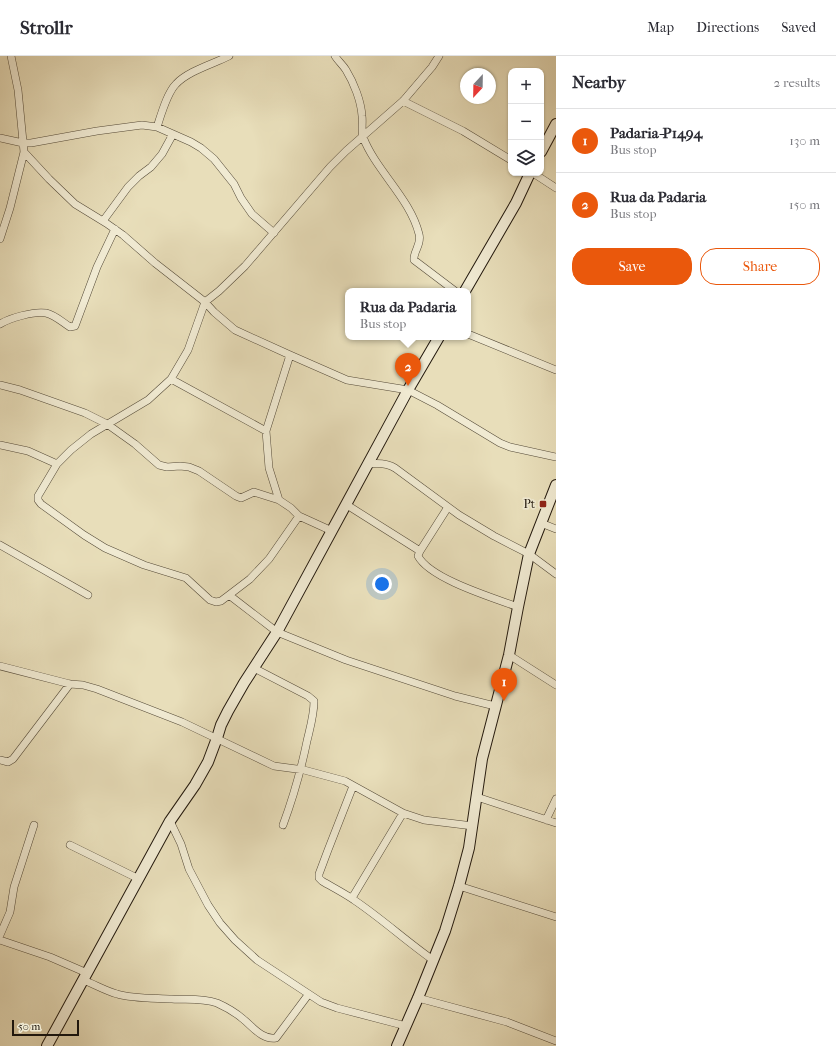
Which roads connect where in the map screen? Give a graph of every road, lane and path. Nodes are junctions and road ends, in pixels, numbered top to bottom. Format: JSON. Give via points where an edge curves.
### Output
{"nodes":[{"id":1,"x":11,"y":56,"type":"edge"},
{"id":2,"x":229,"y":56,"type":"edge"},
{"id":3,"x":335,"y":56,"type":"edge"},
{"id":4,"x":439,"y":56,"type":"edge"},
{"id":5,"x":403,"y":102,"type":"junction"},
{"id":6,"x":556,"y":124,"type":"edge"},
{"id":7,"x":157,"y":127,"type":"junction"},
{"id":8,"x":173,"y":134,"type":"junction"},
{"id":9,"x":362,"y":136,"type":"junction"},
{"id":10,"x":0,"y":138,"type":"edge"},
{"id":11,"x":23,"y":143,"type":"junction"},
{"id":12,"x":544,"y":146,"type":"edge"},
{"id":13,"x":24,"y":152,"type":"junction"},
{"id":14,"x":508,"y":158,"type":"edge"},
{"id":15,"x":529,"y":176,"type":"edge"},
{"id":16,"x":538,"y":176,"type":"edge"},
{"id":17,"x":556,"y":188,"type":"edge"},
{"id":18,"x":103,"y":221,"type":"junction"},
{"id":19,"x":115,"y":229,"type":"junction"},
{"id":20,"x":274,"y":233,"type":"junction"},
{"id":21,"x":0,"y":240,"type":"edge"},
{"id":22,"x":451,"y":288,"type":"edge"},
{"id":23,"x":467,"y":288,"type":"edge"},
{"id":24,"x":205,"y":302,"type":"junction"},
{"id":25,"x":0,"y":324,"type":"edge"},
{"id":26,"x":471,"y":335,"type":"edge"},
{"id":27,"x":437,"y":340,"type":"edge"},
{"id":28,"x":290,"y":356,"type":"junction"},
{"id":29,"x":556,"y":370,"type":"edge"},
{"id":30,"x":171,"y":379,"type":"junction"},
{"id":31,"x":0,"y":385,"type":"edge"},
{"id":32,"x":408,"y":390,"type":"junction"},
{"id":33,"x":107,"y":424,"type":"junction"},
{"id":34,"x":266,"y":431,"type":"junction"},
{"id":35,"x":0,"y":445,"type":"edge"},
{"id":36,"x":556,"y":457,"type":"edge"},
{"id":37,"x":57,"y":464,"type":"junction"},
{"id":38,"x":368,"y":464,"type":"junction"},
{"id":39,"x":556,"y":485,"type":"edge"},
{"id":40,"x":279,"y":500,"type":"junction"},
{"id":41,"x":346,"y":505,"type":"junction"},
{"id":42,"x":448,"y":507,"type":"junction"},
{"id":43,"x":299,"y":516,"type":"junction"},
{"id":44,"x":541,"y":523,"type":"junction"},
{"id":45,"x":556,"y":529,"type":"edge"},
{"id":46,"x":332,"y":531,"type":"junction"},
{"id":47,"x":0,"y":546,"type":"edge"},
{"id":48,"x":420,"y":551,"type":"junction"},
{"id":49,"x":529,"y":554,"type":"junction"},
{"id":50,"x":556,"y":574,"type":"edge"},
{"id":51,"x":88,"y":595,"type":"dead end"},
{"id":52,"x":229,"y":595,"type":"junction"},
{"id":53,"x":518,"y":607,"type":"junction"},
{"id":54,"x":277,"y":632,"type":"junction"},
{"id":55,"x":510,"y":655,"type":"junction"},
{"id":56,"x":0,"y":666,"type":"edge"},
{"id":57,"x":254,"y":668,"type":"junction"},
{"id":58,"x":70,"y":684,"type":"junction"},
{"id":59,"x":556,"y":685,"type":"edge"},
{"id":60,"x":495,"y":706,"type":"junction"},
{"id":61,"x":217,"y":738,"type":"junction"},
{"id":62,"x":0,"y":760,"type":"edge"},
{"id":63,"x":300,"y":770,"type":"junction"},
{"id":64,"x":354,"y":786,"type":"junction"},
{"id":65,"x":477,"y":797,"type":"junction"},
{"id":66,"x":556,"y":799,"type":"edge"},
{"id":67,"x":403,"y":813,"type":"junction"},
{"id":68,"x":546,"y":820,"type":"junction"},
{"id":69,"x":170,"y":821,"type":"junction"},
{"id":70,"x":556,"y":823,"type":"edge"},
{"id":71,"x":34,"y":824,"type":"dead end"},
{"id":72,"x":284,"y":825,"type":"dead end"},
{"id":73,"x":473,"y":826,"type":"junction"},
{"id":74,"x":70,"y":845,"type":"dead end"},
{"id":75,"x":139,"y":879,"type":"junction"},
{"id":76,"x":459,"y":886,"type":"junction"},
{"id":77,"x":352,"y":898,"type":"junction"},
{"id":78,"x":556,"y":917,"type":"edge"},
{"id":79,"x":0,"y":935,"type":"edge"},
{"id":80,"x":0,"y":940,"type":"edge"},
{"id":81,"x":433,"y":960,"type":"junction"},
{"id":82,"x":85,"y":976,"type":"junction"},
{"id":83,"x":308,"y":995,"type":"junction"},
{"id":84,"x":418,"y":998,"type":"junction"},
{"id":85,"x":406,"y":1026,"type":"junction"},
{"id":86,"x":556,"y":1041,"type":"edge"},
{"id":87,"x":47,"y":1046,"type":"edge"},
{"id":88,"x":397,"y":1046,"type":"edge"}],
"edges":[{"from":1,"to":11,"type":"street","via":[[18,90]]},
{"from":2,"to":7,"type":"street","via":[[197,70],[176,84]]},
{"from":3,"to":9,"type":"street","via":[[355,88],[362,116]]},
{"from":4,"to":5,"type":"street"},
{"from":5,"to":9,"type":"street"},
{"from":5,"to":14,"type":"street","via":[[463,131]]},
{"from":6,"to":12,"type":"street"},
{"from":7,"to":8,"type":"street"},
{"from":7,"to":11,"type":"street","via":[[104,130]]},
{"from":8,"to":18,"type":"street","via":[[162,154],[128,187]]},
{"from":8,"to":20,"type":"street","via":[[201,148],[214,159],[234,184],[252,214]]},
{"from":9,"to":20,"type":"street","via":[[330,167]]},
{"from":9,"to":22,"type":"street","via":[[406,205],[418,231],[420,240],[414,260]]},
{"from":10,"to":11,"type":"street"},
{"from":11,"to":13,"type":"street"},
{"from":13,"to":18,"type":"street","via":[[70,200]]},
{"from":13,"to":21,"type":"street"},
{"from":15,"to":23,"type":"street","via":[[516,203]]},
{"from":16,"to":17,"type":"street"},
{"from":18,"to":19,"type":"street"},
{"from":19,"to":24,"type":"street"},
{"from":19,"to":25,"type":"street","via":[[75,326],[70,327],[46,313],[28,314]]},
{"from":20,"to":24,"type":"street","via":[[245,266]]},
{"from":24,"to":28,"type":"street","via":[[235,330]]},
{"from":24,"to":30,"type":"street","via":[[188,350]]},
{"from":26,"to":29,"type":"street"},
{"from":27,"to":32,"type":"street"},
{"from":28,"to":32,"type":"street","via":[[347,380]]},
{"from":28,"to":34,"type":"street"},
{"from":30,"to":33,"type":"street","via":[[148,400]]},
{"from":30,"to":34,"type":"street"},
{"from":31,"to":33,"type":"street","via":[[65,405]]},
{"from":32,"to":36,"type":"street","via":[[500,444]]},
{"from":32,"to":38,"type":"street"},
{"from":33,"to":37,"type":"street","via":[[71,450]]},
{"from":33,"to":40,"type":"street","via":[[159,465],[194,469],[241,498],[254,492]]},
{"from":34,"to":40,"type":"street","via":[[269,468]]},
{"from":35,"to":37,"type":"street","via":[[28,451]]},
{"from":37,"to":52,"type":"street","via":[[38,496],[41,504],[105,548],[144,565],[186,578],[210,600],[221,601]]},
{"from":38,"to":41,"type":"street"},
{"from":38,"to":42,"type":"street","via":[[390,465]]},
{"from":39,"to":44,"type":"street"},
{"from":40,"to":43,"type":"street"},
{"from":41,"to":46,"type":"street"},
{"from":41,"to":48,"type":"street"},
{"from":42,"to":48,"type":"street"},
{"from":42,"to":49,"type":"street"},
{"from":43,"to":46,"type":"street"},
{"from":43,"to":52,"type":"street","via":[[269,558],[250,579]]},
{"from":44,"to":45,"type":"street"},
{"from":44,"to":49,"type":"street"},
{"from":46,"to":54,"type":"street"},
{"from":47,"to":51,"type":"street"},
{"from":48,"to":53,"type":"street","via":[[418,556],[421,560],[463,588]]},
{"from":49,"to":50,"type":"street"},
{"from":49,"to":53,"type":"street"},
{"from":52,"to":54,"type":"street"},
{"from":53,"to":55,"type":"street"},
{"from":54,"to":57,"type":"street"},
{"from":54,"to":60,"type":"street","via":[[346,660],[455,696]]},
{"from":55,"to":59,"type":"street"},
{"from":55,"to":60,"type":"street"},
{"from":56,"to":58,"type":"street"},
{"from":57,"to":61,"type":"street","via":[[221,725]]},
{"from":57,"to":63,"type":"street","via":[[314,701],[312,722]]},
{"from":58,"to":61,"type":"street","via":[[83,685],[112,694]]},
{"from":58,"to":62,"type":"street","via":[[13,759],[8,762]]},
{"from":60,"to":65,"type":"street","via":[[482,759]]},
{"from":61,"to":63,"type":"street","via":[[265,763]]},
{"from":61,"to":69,"type":"street","via":[[208,762],[195,785]]},
{"from":63,"to":64,"type":"street","via":[[345,781]]},
{"from":63,"to":72,"type":"street"},
{"from":64,"to":67,"type":"street"},
{"from":64,"to":77,"type":"street","via":[[319,878]]},
{"from":65,"to":68,"type":"street"},
{"from":65,"to":73,"type":"street"},
{"from":66,"to":68,"type":"street"},
{"from":67,"to":73,"type":"street","via":[[424,820]]},
{"from":67,"to":77,"type":"street"},
{"from":68,"to":70,"type":"street"},
{"from":69,"to":75,"type":"street"},
{"from":69,"to":83,"type":"street","via":[[189,869],[220,923],[257,960]]},
{"from":71,"to":79,"type":"street","via":[[14,887],[10,912]]},
{"from":73,"to":76,"type":"street"},
{"from":74,"to":75,"type":"street"},
{"from":75,"to":82,"type":"street"},
{"from":76,"to":78,"type":"street"},
{"from":76,"to":81,"type":"street"},
{"from":77,"to":81,"type":"street"},
{"from":80,"to":82,"type":"street","via":[[50,957]]},
{"from":81,"to":84,"type":"street"},
{"from":82,"to":83,"type":"street","via":[[125,996],[207,1000],[219,1004],[270,1039],[276,1038]]},
{"from":82,"to":87,"type":"street"},
{"from":83,"to":85,"type":"street","via":[[337,1008]]},
{"from":84,"to":85,"type":"street"},
{"from":84,"to":86,"type":"street","via":[[508,1022]]},
{"from":85,"to":88,"type":"street"}]}
